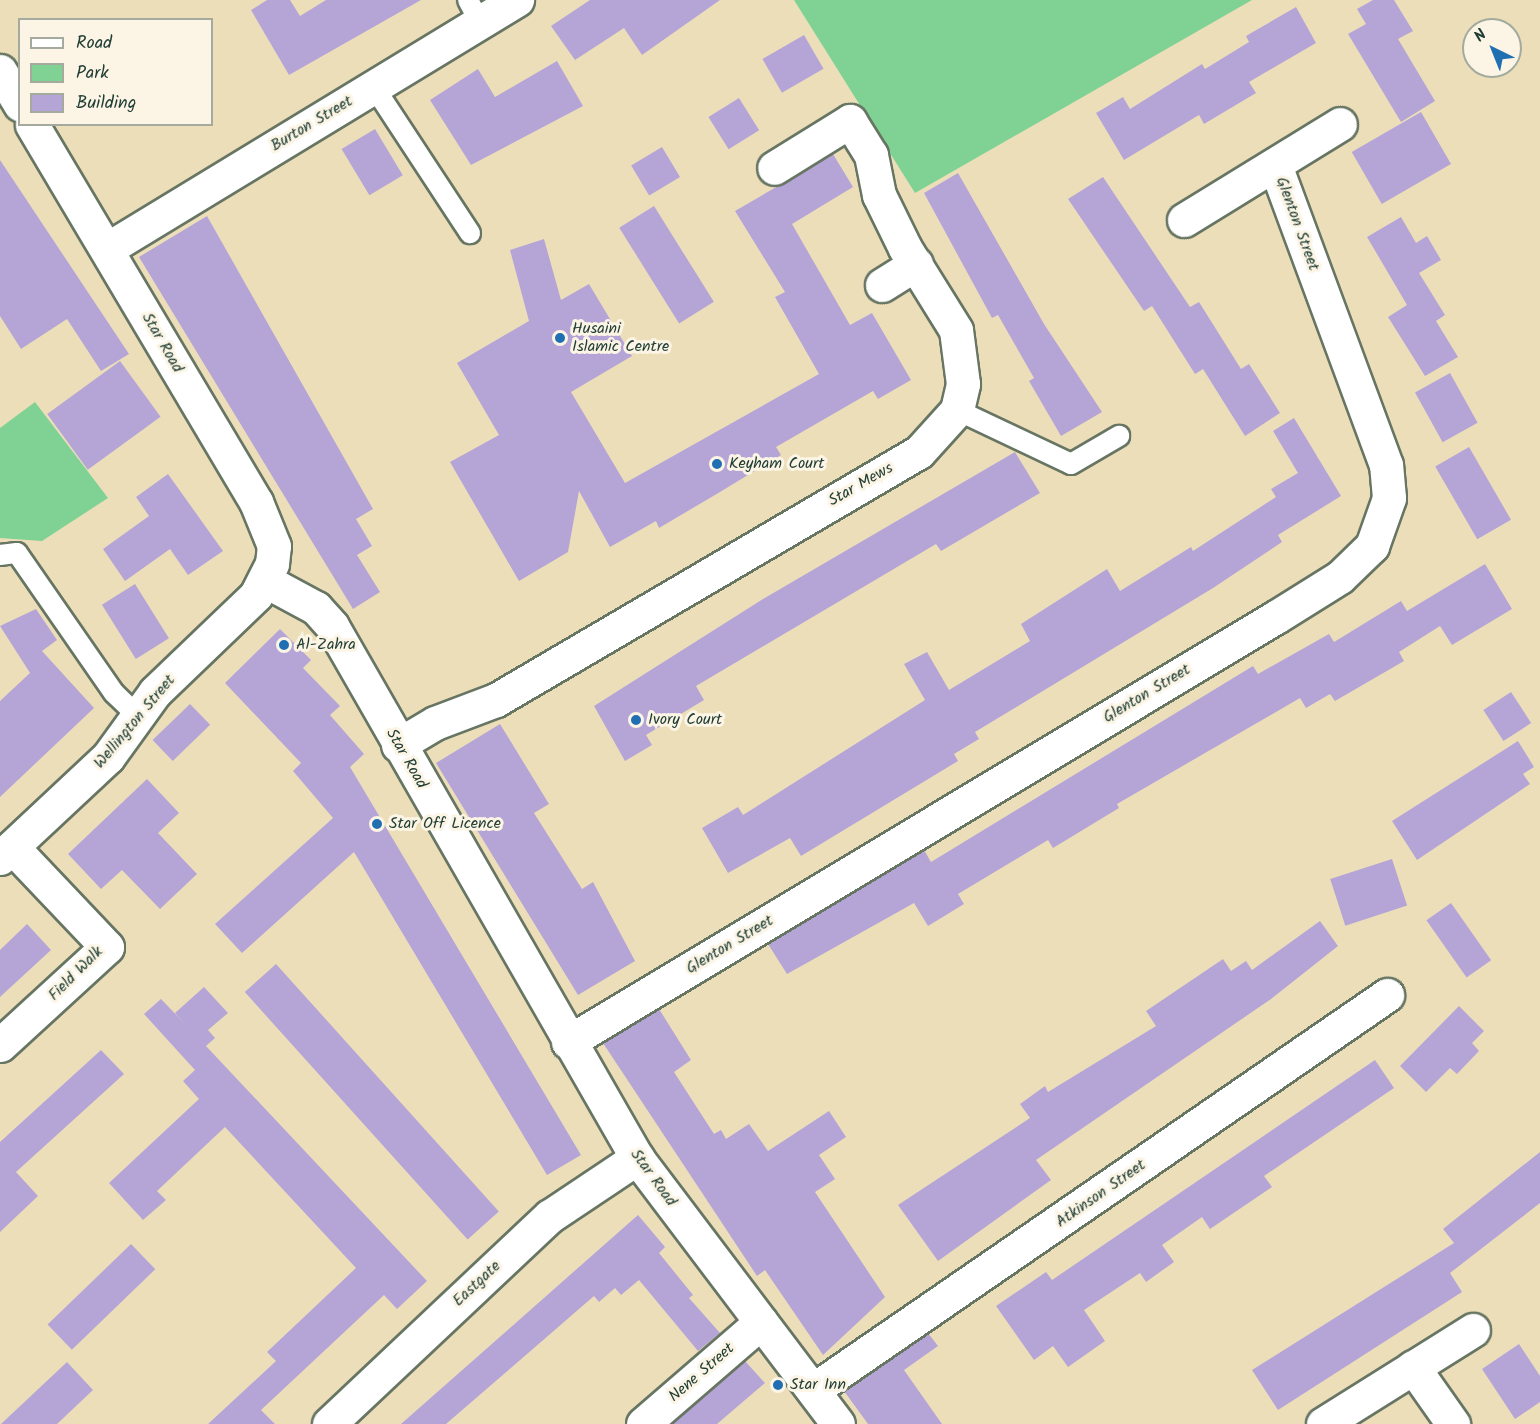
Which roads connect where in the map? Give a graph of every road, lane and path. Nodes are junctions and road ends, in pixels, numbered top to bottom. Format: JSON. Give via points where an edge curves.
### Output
{"nodes":[{"id":1,"x":517,"y":0,"type":"edge"},
{"id":2,"x":474,"y":11,"type":"edge"},
{"id":3,"x":0,"y":71,"type":"edge"},
{"id":4,"x":374,"y":87,"type":"junction"},
{"id":5,"x":18,"y":101,"type":"edge"},
{"id":6,"x":1341,"y":124,"type":"dead end"},
{"id":7,"x":33,"y":126,"type":"edge"},
{"id":8,"x":1275,"y":165,"type":"junction"},
{"id":9,"x":774,"y":168,"type":"dead end"},
{"id":10,"x":1184,"y":220,"type":"dead end"},
{"id":11,"x":470,"y":233,"type":"dead end"},
{"id":12,"x":107,"y":249,"type":"junction"},
{"id":13,"x":916,"y":264,"type":"junction"},
{"id":14,"x":882,"y":285,"type":"dead end"},
{"id":15,"x":957,"y":410,"type":"junction"},
{"id":16,"x":1119,"y":436,"type":"dead end"},
{"id":17,"x":0,"y":555,"type":"edge"},
{"id":18,"x":264,"y":580,"type":"junction"},
{"id":19,"x":138,"y":716,"type":"junction"},
{"id":20,"x":398,"y":745,"type":"junction"},
{"id":21,"x":6,"y":852,"type":"edge"},
{"id":22,"x":1387,"y":995,"type":"dead end"},
{"id":23,"x":568,"y":1042,"type":"junction"},
{"id":24,"x":0,"y":1045,"type":"edge"},
{"id":25,"x":637,"y":1158,"type":"junction"},
{"id":26,"x":761,"y":1322,"type":"junction"},
{"id":27,"x":1473,"y":1330,"type":"dead end"},
{"id":28,"x":1413,"y":1367,"type":"junction"},
{"id":29,"x":813,"y":1390,"type":"junction"},
{"id":30,"x":1327,"y":1423,"type":"edge"},
{"id":31,"x":329,"y":1424,"type":"edge"},
{"id":32,"x":644,"y":1424,"type":"edge"},
{"id":33,"x":838,"y":1424,"type":"edge"},
{"id":34,"x":1453,"y":1424,"type":"edge"}],
"edges":[{"from":1,"to":2,"type":"street","name":"Burton Street"},
{"from":2,"to":4,"type":"street","name":"Burton Street"},
{"from":3,"to":5,"type":"street"},
{"from":4,"to":11,"type":"lane"},
{"from":4,"to":12,"type":"street","name":"Burton Street"},
{"from":6,"to":8,"type":"street","name":"Glenton Street"},
{"from":7,"to":12,"type":"street","name":"Star Road"},
{"from":8,"to":10,"type":"street","name":"Glenton Street"},
{"from":8,"to":23,"type":"street","name":"Glenton Street","via":[[1386,465],[1389,498],[1372,546],[1340,577],[1276,617]]},
{"from":9,"to":13,"type":"street","via":[[850,121],[872,155],[879,195]]},
{"from":12,"to":18,"type":"street","name":"Star Road","via":[[268,524],[274,546]]},
{"from":13,"to":14,"type":"street"},
{"from":13,"to":15,"type":"street","via":[[956,330],[963,384]]},
{"from":15,"to":16,"type":"lane","via":[[1071,464]]},
{"from":15,"to":20,"type":"street","name":"Star Mews","via":[[919,452],[496,700],[435,723]]},
{"from":17,"to":19,"type":"lane","via":[[17,553],[114,693]]},
{"from":18,"to":19,"type":"street","name":"Wellington Street"},
{"from":18,"to":20,"type":"street","name":"Star Road","via":[[316,608],[332,626]]},
{"from":19,"to":21,"type":"street","name":"Wellington Street","via":[[108,757]]},
{"from":20,"to":23,"type":"street","name":"Star Road"},
{"from":21,"to":24,"type":"street","name":"Field Walk","via":[[107,947]]},
{"from":22,"to":29,"type":"street","name":"Atkinson Street"},
{"from":23,"to":25,"type":"street","name":"Star Road"},
{"from":25,"to":26,"type":"street","name":"Star Road"},
{"from":25,"to":31,"type":"street","name":"Eastgate","via":[[550,1216]]},
{"from":26,"to":29,"type":"street","name":"Star Road"},
{"from":26,"to":32,"type":"street","name":"Nene Street"},
{"from":27,"to":28,"type":"street"},
{"from":28,"to":30,"type":"street"},
{"from":28,"to":34,"type":"street"},
{"from":29,"to":33,"type":"street","name":"Star Road"}]}
